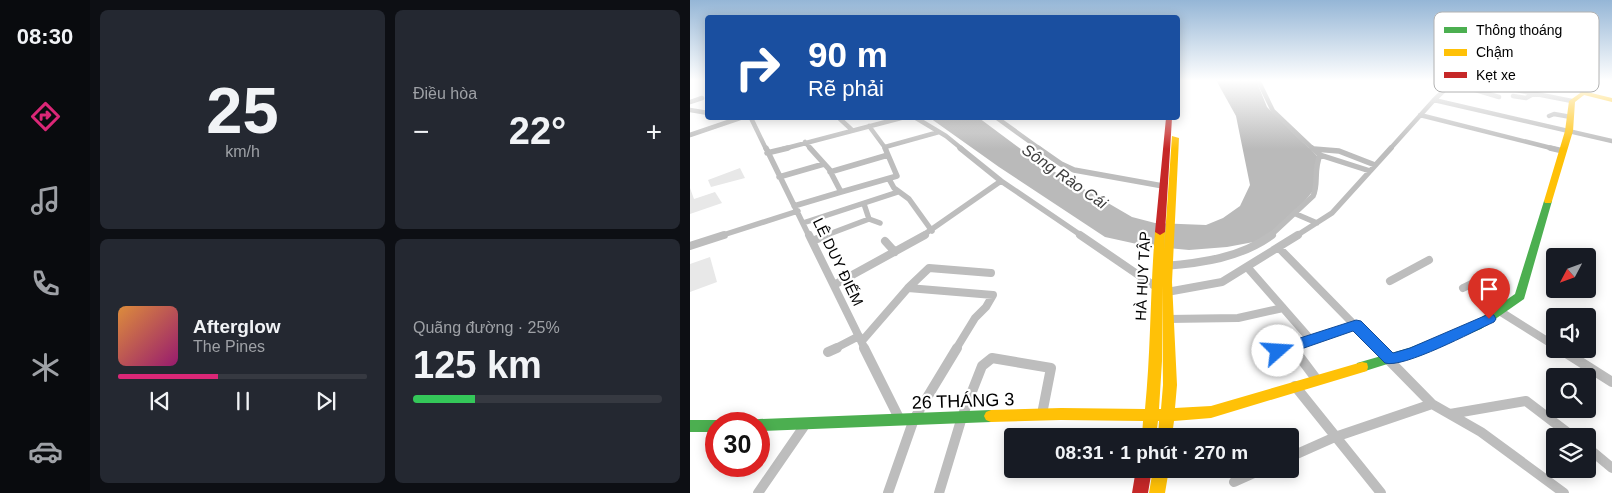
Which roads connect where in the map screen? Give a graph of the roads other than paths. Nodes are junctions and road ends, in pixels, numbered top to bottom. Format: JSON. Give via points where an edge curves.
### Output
{"nodes":[{"id":1,"x":1269,"y":103,"type":"edge"},
{"id":2,"x":1431,"y":103,"type":"edge"},
{"id":3,"x":1447,"y":103,"type":"edge"},
{"id":4,"x":1572,"y":103,"type":"edge"},
{"id":5,"x":690,"y":110,"type":"edge"},
{"id":6,"x":705,"y":112,"type":"edge"},
{"id":7,"x":1420,"y":115,"type":"junction"},
{"id":8,"x":1549,"y":116,"type":"dead end"},
{"id":9,"x":1571,"y":117,"type":"junction"},
{"id":10,"x":734,"y":120,"type":"edge"},
{"id":11,"x":753,"y":120,"type":"edge"},
{"id":12,"x":841,"y":120,"type":"edge"},
{"id":13,"x":893,"y":120,"type":"edge"},
{"id":14,"x":919,"y":120,"type":"edge"},
{"id":15,"x":1000,"y":120,"type":"edge"},
{"id":16,"x":1169,"y":120,"type":"edge"},
{"id":17,"x":1175,"y":120,"type":"edge"},
{"id":18,"x":869,"y":126,"type":"junction"},
{"id":19,"x":852,"y":130,"type":"junction"},
{"id":20,"x":1570,"y":131,"type":"junction"},
{"id":21,"x":939,"y":132,"type":"junction"},
{"id":22,"x":690,"y":135,"type":"edge"},
{"id":23,"x":1612,"y":141,"type":"edge"},
{"id":24,"x":805,"y":142,"type":"junction"},
{"id":25,"x":885,"y":147,"type":"junction"},
{"id":26,"x":1314,"y":149,"type":"junction"},
{"id":27,"x":1563,"y":151,"type":"junction"},
{"id":28,"x":767,"y":153,"type":"junction"},
{"id":29,"x":888,"y":155,"type":"junction"},
{"id":30,"x":1320,"y":155,"type":"junction"},
{"id":31,"x":824,"y":164,"type":"junction"},
{"id":32,"x":1375,"y":165,"type":"junction"},
{"id":33,"x":1370,"y":171,"type":"junction"},
{"id":34,"x":830,"y":172,"type":"junction"},
{"id":35,"x":779,"y":176,"type":"junction"},
{"id":36,"x":889,"y":179,"type":"junction"},
{"id":37,"x":1000,"y":181,"type":"junction"},
{"id":38,"x":1163,"y":186,"type":"junction"},
{"id":39,"x":841,"y":192,"type":"junction"},
{"id":40,"x":898,"y":192,"type":"junction"},
{"id":41,"x":864,"y":204,"type":"junction"},
{"id":42,"x":796,"y":209,"type":"junction"},
{"id":43,"x":1296,"y":214,"type":"junction"},
{"id":44,"x":1165,"y":217,"type":"junction"},
{"id":45,"x":869,"y":219,"type":"junction"},
{"id":46,"x":803,"y":223,"type":"junction"},
{"id":47,"x":880,"y":223,"type":"dead end"},
{"id":48,"x":1317,"y":223,"type":"junction"},
{"id":49,"x":932,"y":231,"type":"junction"},
{"id":50,"x":812,"y":241,"type":"junction"},
{"id":51,"x":885,"y":241,"type":"dead end"},
{"id":52,"x":690,"y":246,"type":"edge"},
{"id":53,"x":1279,"y":248,"type":"junction"},
{"id":54,"x":895,"y":252,"type":"junction"},
{"id":55,"x":1429,"y":260,"type":"dead end"},
{"id":56,"x":1163,"y":267,"type":"junction"},
{"id":57,"x":1248,"y":268,"type":"junction"},
{"id":58,"x":991,"y":273,"type":"dead end"},
{"id":59,"x":1486,"y":277,"type":"dead end"},
{"id":60,"x":1390,"y":281,"type":"dead end"},
{"id":61,"x":834,"y":285,"type":"junction"},
{"id":62,"x":1156,"y":287,"type":"junction"},
{"id":63,"x":908,"y":288,"type":"junction"},
{"id":64,"x":1463,"y":288,"type":"dead end"},
{"id":65,"x":1168,"y":292,"type":"junction"},
{"id":66,"x":1283,"y":308,"type":"junction"},
{"id":67,"x":1501,"y":312,"type":"junction"},
{"id":68,"x":1168,"y":319,"type":"junction"},
{"id":69,"x":1356,"y":325,"type":"junction"},
{"id":70,"x":860,"y":339,"type":"junction"},
{"id":71,"x":1311,"y":340,"type":"junction"},
{"id":72,"x":1546,"y":340,"type":"edge"},
{"id":73,"x":1292,"y":346,"type":"junction"},
{"id":74,"x":1278,"y":351,"type":"dead end"},
{"id":75,"x":828,"y":352,"type":"dead end"},
{"id":76,"x":1574,"y":358,"type":"edge"},
{"id":77,"x":1390,"y":359,"type":"junction"},
{"id":78,"x":1317,"y":380,"type":"junction"},
{"id":79,"x":1612,"y":382,"type":"edge"},
{"id":80,"x":1295,"y":386,"type":"junction"},
{"id":81,"x":1432,"y":404,"type":"junction"},
{"id":82,"x":1042,"y":414,"type":"junction"},
{"id":83,"x":1152,"y":414,"type":"junction"},
{"id":84,"x":1450,"y":414,"type":"junction"},
{"id":85,"x":1168,"y":416,"type":"junction"},
{"id":86,"x":962,"y":417,"type":"junction"},
{"id":87,"x":914,"y":419,"type":"junction"},
{"id":88,"x":900,"y":420,"type":"junction"},
{"id":89,"x":770,"y":425,"type":"edge"},
{"id":90,"x":805,"y":425,"type":"junction"},
{"id":91,"x":690,"y":426,"type":"edge"},
{"id":92,"x":705,"y":426,"type":"edge"},
{"id":93,"x":1150,"y":428,"type":"edge"},
{"id":94,"x":1166,"y":428,"type":"edge"},
{"id":95,"x":1561,"y":428,"type":"edge"},
{"id":96,"x":1335,"y":437,"type":"junction"},
{"id":97,"x":1299,"y":453,"type":"edge"},
{"id":98,"x":1596,"y":455,"type":"edge"},
{"id":99,"x":1612,"y":468,"type":"edge"},
{"id":100,"x":1142,"y":478,"type":"edge"},
{"id":101,"x":1159,"y":478,"type":"edge"},
{"id":102,"x":1243,"y":478,"type":"edge"},
{"id":103,"x":1234,"y":482,"type":"dead end"},
{"id":104,"x":758,"y":493,"type":"edge"},
{"id":105,"x":888,"y":493,"type":"edge"},
{"id":106,"x":939,"y":493,"type":"edge"},
{"id":107,"x":1140,"y":493,"type":"edge"},
{"id":108,"x":1157,"y":493,"type":"edge"},
{"id":109,"x":1381,"y":493,"type":"edge"},
{"id":110,"x":1564,"y":493,"type":"edge"}],
"edges":[{"from":1,"to":26,"type":"street","via":[[1273,111]]},
{"from":2,"to":7,"type":"street"},
{"from":3,"to":20,"type":"street"},
{"from":4,"to":9,"type":"street","name":"26 THÁNG 3"},
{"from":5,"to":6,"type":"street"},
{"from":7,"to":27,"type":"street"},
{"from":7,"to":32,"type":"street"},
{"from":8,"to":9,"type":"street"},
{"from":9,"to":20,"type":"street","name":"26 THÁNG 3"},
{"from":10,"to":22,"type":"street"},
{"from":11,"to":28,"type":"street","name":"LÊ DUY ĐIẾM"},
{"from":12,"to":19,"type":"street"},
{"from":13,"to":18,"type":"street"},
{"from":14,"to":21,"type":"street"},
{"from":15,"to":38,"type":"street","via":[[1074,170]]},
{"from":16,"to":38,"type":"street","name":"HÀ HUY TẬP"},
{"from":17,"to":44,"type":"street","name":"HÀ HUY TẬP"},
{"from":18,"to":19,"type":"street"},
{"from":18,"to":25,"type":"street"},
{"from":19,"to":24,"type":"street"},
{"from":20,"to":23,"type":"street"},
{"from":20,"to":27,"type":"street","name":"26 THÁNG 3"},
{"from":21,"to":25,"type":"street"},
{"from":21,"to":37,"type":"street"},
{"from":24,"to":28,"type":"street"},
{"from":24,"to":31,"type":"street"},
{"from":25,"to":29,"type":"street"},
{"from":26,"to":30,"type":"street"},
{"from":26,"to":32,"type":"street","via":[[1339,151]]},
{"from":27,"to":67,"type":"street","name":"26 THÁNG 3","via":[[1520,296],[1506,304]]},
{"from":28,"to":35,"type":"street","name":"LÊ DUY ĐIẾM"},
{"from":29,"to":34,"type":"street"},
{"from":29,"to":36,"type":"street","via":[[898,176]]},
{"from":30,"to":33,"type":"street"},
{"from":30,"to":43,"type":"street","via":[[1315,170],[1315,192]]},
{"from":31,"to":34,"type":"street"},
{"from":31,"to":35,"type":"street"},
{"from":32,"to":33,"type":"street"},
{"from":33,"to":48,"type":"street","via":[[1332,213]]},
{"from":34,"to":39,"type":"street"},
{"from":35,"to":42,"type":"street","name":"LÊ DUY ĐIẾM"},
{"from":36,"to":39,"type":"street"},
{"from":36,"to":40,"type":"street"},
{"from":37,"to":49,"type":"street"},
{"from":37,"to":62,"type":"street"},
{"from":38,"to":44,"type":"street","name":"HÀ HUY TẬP"},
{"from":39,"to":42,"type":"street"},
{"from":40,"to":41,"type":"street"},
{"from":40,"to":49,"type":"street","via":[[909,199]]},
{"from":41,"to":45,"type":"street"},
{"from":41,"to":46,"type":"street"},
{"from":42,"to":46,"type":"street","name":"LÊ DUY ĐIẾM"},
{"from":42,"to":52,"type":"street"},
{"from":43,"to":48,"type":"street"},
{"from":43,"to":56,"type":"street","via":[[1248,251]]},
{"from":44,"to":56,"type":"street","name":"HÀ HUY TẬP"},
{"from":45,"to":47,"type":"street"},
{"from":45,"to":50,"type":"street"},
{"from":46,"to":50,"type":"street","name":"LÊ DUY ĐIẾM"},
{"from":48,"to":53,"type":"street"},
{"from":49,"to":54,"type":"street"},
{"from":50,"to":61,"type":"street","name":"LÊ DUY ĐIẾM"},
{"from":51,"to":54,"type":"street"},
{"from":53,"to":57,"type":"street"},
{"from":53,"to":69,"type":"street"},
{"from":54,"to":61,"type":"street"},
{"from":55,"to":60,"type":"street"},
{"from":56,"to":62,"type":"street","name":"HÀ HUY TẬP"},
{"from":56,"to":65,"type":"street","name":"HÀ HUY TẬP"},
{"from":57,"to":65,"type":"street","via":[[1212,285]]},
{"from":57,"to":66,"type":"street"},
{"from":58,"to":63,"type":"street","via":[[928,268]]},
{"from":59,"to":64,"type":"street"},
{"from":61,"to":70,"type":"street","name":"LÊ DUY ĐIẾM"},
{"from":62,"to":83,"type":"street","name":"HÀ HUY TẬP"},
{"from":63,"to":70,"type":"street"},
{"from":63,"to":87,"type":"street","via":[[993,294]]},
{"from":65,"to":68,"type":"street","name":"HÀ HUY TẬP"},
{"from":66,"to":68,"type":"street","via":[[1238,318]]},
{"from":66,"to":71,"type":"street"},
{"from":67,"to":72,"type":"street"},
{"from":67,"to":77,"type":"street","name":"26 THÁNG 3","via":[[1478,326],[1414,353]]},
{"from":68,"to":85,"type":"street","name":"HÀ HUY TẬP"},
{"from":69,"to":71,"type":"street"},
{"from":69,"to":77,"type":"street"},
{"from":70,"to":75,"type":"street"},
{"from":70,"to":88,"type":"street","name":"LÊ DUY ĐIẾM"},
{"from":71,"to":73,"type":"street"},
{"from":73,"to":74,"type":"street"},
{"from":73,"to":78,"type":"street"},
{"from":76,"to":79,"type":"street"},
{"from":77,"to":78,"type":"street","name":"26 THÁNG 3"},
{"from":77,"to":81,"type":"street"},
{"from":78,"to":80,"type":"street","name":"26 THÁNG 3"},
{"from":80,"to":85,"type":"street","name":"26 THÁNG 3","via":[[1211,412]]},
{"from":80,"to":96,"type":"street"},
{"from":81,"to":84,"type":"street"},
{"from":81,"to":96,"type":"street"},
{"from":82,"to":83,"type":"street","name":"26 THÁNG 3"},
{"from":82,"to":86,"type":"street","name":"26 THÁNG 3"},
{"from":82,"to":86,"type":"street","via":[[1051,368],[992,358],[982,366]]},
{"from":83,"to":85,"type":"street","name":"26 THÁNG 3"},
{"from":83,"to":93,"type":"street","name":"HÀ HUY TẬP"},
{"from":84,"to":95,"type":"street","via":[[1526,401]]},
{"from":84,"to":110,"type":"street","via":[[1481,432]]},
{"from":85,"to":94,"type":"street","name":"HÀ HUY TẬP"},
{"from":86,"to":87,"type":"street","name":"26 THÁNG 3"},
{"from":86,"to":106,"type":"street"},
{"from":87,"to":88,"type":"street","name":"26 THÁNG 3"},
{"from":87,"to":105,"type":"street"},
{"from":88,"to":90,"type":"street","name":"26 THÁNG 3"},
{"from":89,"to":90,"type":"street","name":"26 THÁNG 3"},
{"from":90,"to":104,"type":"street"},
{"from":91,"to":92,"type":"street"},
{"from":96,"to":97,"type":"street"},
{"from":96,"to":109,"type":"street"},
{"from":98,"to":99,"type":"street"},
{"from":100,"to":107,"type":"street"},
{"from":101,"to":108,"type":"street"},
{"from":102,"to":103,"type":"street"}]}
